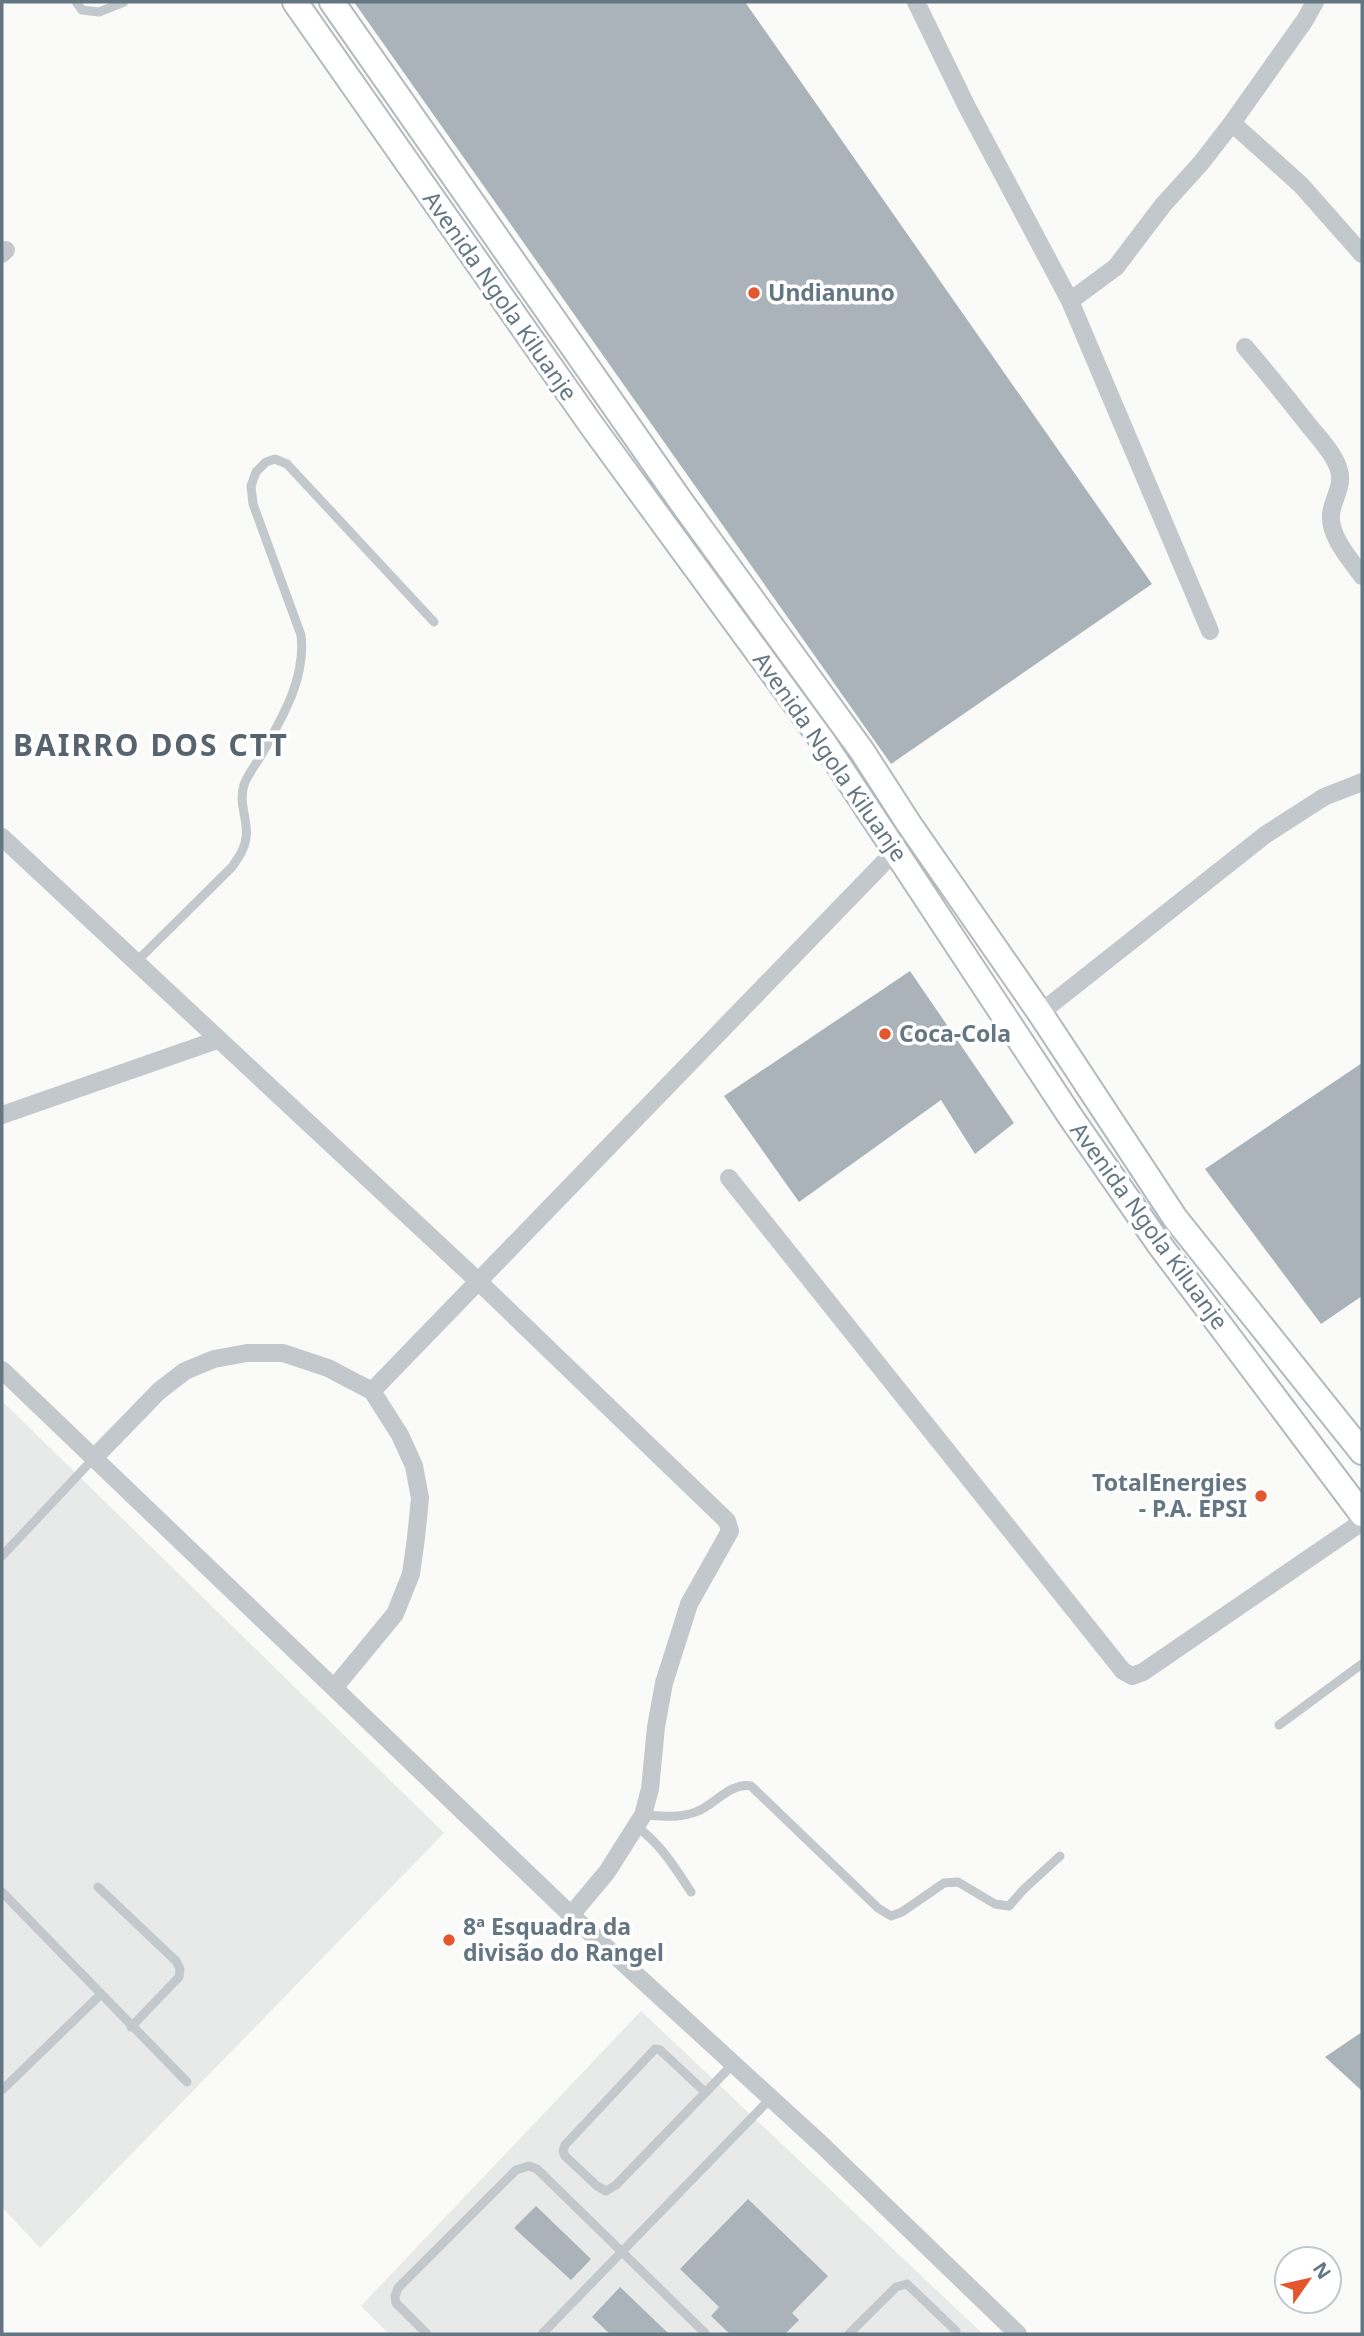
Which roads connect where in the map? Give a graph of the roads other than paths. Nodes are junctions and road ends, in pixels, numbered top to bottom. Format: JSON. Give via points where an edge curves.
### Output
{"nodes":[{"id":1,"x":76,"y":2,"type":"edge"},
{"id":2,"x":124,"y":2,"type":"edge"},
{"id":3,"x":295,"y":2,"type":"edge"},
{"id":4,"x":332,"y":2,"type":"edge"},
{"id":5,"x":915,"y":2,"type":"edge"},
{"id":6,"x":1315,"y":2,"type":"edge"},
{"id":7,"x":1232,"y":123,"type":"junction"},
{"id":8,"x":1362,"y":254,"type":"edge"},
{"id":9,"x":1070,"y":301,"type":"junction"},
{"id":10,"x":1245,"y":347,"type":"dead end"},
{"id":11,"x":1362,"y":576,"type":"edge"},
{"id":12,"x":434,"y":622,"type":"dead end"},
{"id":13,"x":1210,"y":631,"type":"dead end"},
{"id":14,"x":1362,"y":782,"type":"edge"},
{"id":15,"x":2,"y":836,"type":"edge"},
{"id":16,"x":896,"y":850,"type":"junction"},
{"id":17,"x":136,"y":963,"type":"junction"},
{"id":18,"x":1040,"y":1013,"type":"junction"},
{"id":19,"x":217,"y":1040,"type":"junction"},
{"id":20,"x":2,"y":1115,"type":"edge"},
{"id":21,"x":729,"y":1178,"type":"dead end"},
{"id":22,"x":479,"y":1282,"type":"junction"},
{"id":23,"x":2,"y":1370,"type":"edge"},
{"id":24,"x":372,"y":1391,"type":"junction"},
{"id":25,"x":1362,"y":1452,"type":"edge"},
{"id":26,"x":93,"y":1459,"type":"junction"},
{"id":27,"x":1362,"y":1514,"type":"edge"},
{"id":28,"x":1362,"y":1522,"type":"edge"},
{"id":29,"x":2,"y":1556,"type":"edge"},
{"id":30,"x":1362,"y":1664,"type":"edge"},
{"id":31,"x":334,"y":1688,"type":"junction"},
{"id":32,"x":1279,"y":1725,"type":"dead end"},
{"id":33,"x":640,"y":1821,"type":"junction"},
{"id":34,"x":1060,"y":1856,"type":"dead end"},
{"id":35,"x":98,"y":1887,"type":"dead end"},
{"id":36,"x":2,"y":1892,"type":"edge"},
{"id":37,"x":691,"y":1892,"type":"dead end"},
{"id":38,"x":571,"y":1915,"type":"junction"},
{"id":39,"x":100,"y":1995,"type":"junction"},
{"id":40,"x":131,"y":2027,"type":"junction"},
{"id":41,"x":733,"y":2064,"type":"junction"},
{"id":42,"x":187,"y":2082,"type":"dead end"},
{"id":43,"x":2,"y":2090,"type":"edge"},
{"id":44,"x":705,"y":2092,"type":"junction"},
{"id":45,"x":771,"y":2098,"type":"junction"},
{"id":46,"x":622,"y":2252,"type":"junction"},
{"id":47,"x":422,"y":2333,"type":"edge"},
{"id":48,"x":542,"y":2334,"type":"edge"},
{"id":49,"x":706,"y":2334,"type":"edge"},
{"id":50,"x":849,"y":2334,"type":"edge"},
{"id":51,"x":956,"y":2334,"type":"edge"},
{"id":52,"x":1018,"y":2334,"type":"edge"}],
"edges":[{"from":1,"to":2,"type":"lane","via":[[82,10],[99,12]]},
{"from":3,"to":16,"type":"main road","name":"Avenida Ngola Kiluanje"},
{"from":4,"to":18,"type":"main road","name":"Avenida Ngola Kiluanje","via":[[674,492],[862,751]]},
{"from":5,"to":9,"type":"street"},
{"from":6,"to":7,"type":"street"},
{"from":7,"to":8,"type":"street","via":[[1301,185]]},
{"from":7,"to":9,"type":"street","via":[[1116,267]]},
{"from":9,"to":13,"type":"street"},
{"from":10,"to":11,"type":"street","via":[[1338,465],[1340,491],[1331,522]]},
{"from":12,"to":17,"type":"lane","via":[[287,464],[275,459],[256,472],[250,486],[253,503],[301,635],[299,673],[291,699],[244,784],[241,806],[247,837],[242,851],[232,867]]},
{"from":14,"to":18,"type":"street","via":[[1324,797],[1265,835]]},
{"from":15,"to":17,"type":"street"},
{"from":16,"to":22,"type":"street"},
{"from":16,"to":27,"type":"main road","name":"Avenida Ngola Kiluanje","via":[[1159,1244]]},
{"from":17,"to":19,"type":"street"},
{"from":18,"to":25,"type":"main road","name":"Avenida Ngola Kiluanje","via":[[1175,1218]]},
{"from":19,"to":20,"type":"street"},
{"from":19,"to":22,"type":"street"},
{"from":21,"to":28,"type":"street","via":[[1123,1671],[1132,1676]]},
{"from":22,"to":24,"type":"street"},
{"from":22,"to":33,"type":"street","via":[[727,1521],[730,1531],[689,1604],[664,1683],[650,1789]]},
{"from":23,"to":26,"type":"street"},
{"from":24,"to":26,"type":"street","via":[[328,1368],[283,1353],[214,1359],[185,1371],[159,1391]]},
{"from":24,"to":31,"type":"street","via":[[414,1466],[420,1498],[413,1562],[395,1614]]},
{"from":26,"to":29,"type":"lane"},
{"from":26,"to":31,"type":"street"},
{"from":30,"to":32,"type":"lane"},
{"from":31,"to":38,"type":"street"},
{"from":33,"to":34,"type":"lane","via":[[699,1811],[724,1794],[751,1786],[891,1916],[944,1883],[958,1882],[995,1904],[1009,1906]]},
{"from":33,"to":37,"type":"lane"},
{"from":33,"to":38,"type":"street","via":[[607,1872]]},
{"from":35,"to":40,"type":"lane","via":[[180,1969],[178,1977]]},
{"from":36,"to":39,"type":"lane"},
{"from":38,"to":41,"type":"street"},
{"from":39,"to":40,"type":"lane"},
{"from":39,"to":43,"type":"lane"},
{"from":40,"to":42,"type":"lane"},
{"from":41,"to":44,"type":"lane"},
{"from":41,"to":45,"type":"street"},
{"from":44,"to":44,"type":"lane","via":[[606,2192],[565,2156],[565,2145],[655,2049]]},
{"from":45,"to":46,"type":"lane"},
{"from":45,"to":52,"type":"street"},
{"from":46,"to":47,"type":"lane","via":[[537,2169],[522,2167],[398,2288],[396,2303]]},
{"from":46,"to":48,"type":"lane"},
{"from":46,"to":49,"type":"lane"},
{"from":50,"to":51,"type":"lane","via":[[896,2287],[908,2284]]}]}
